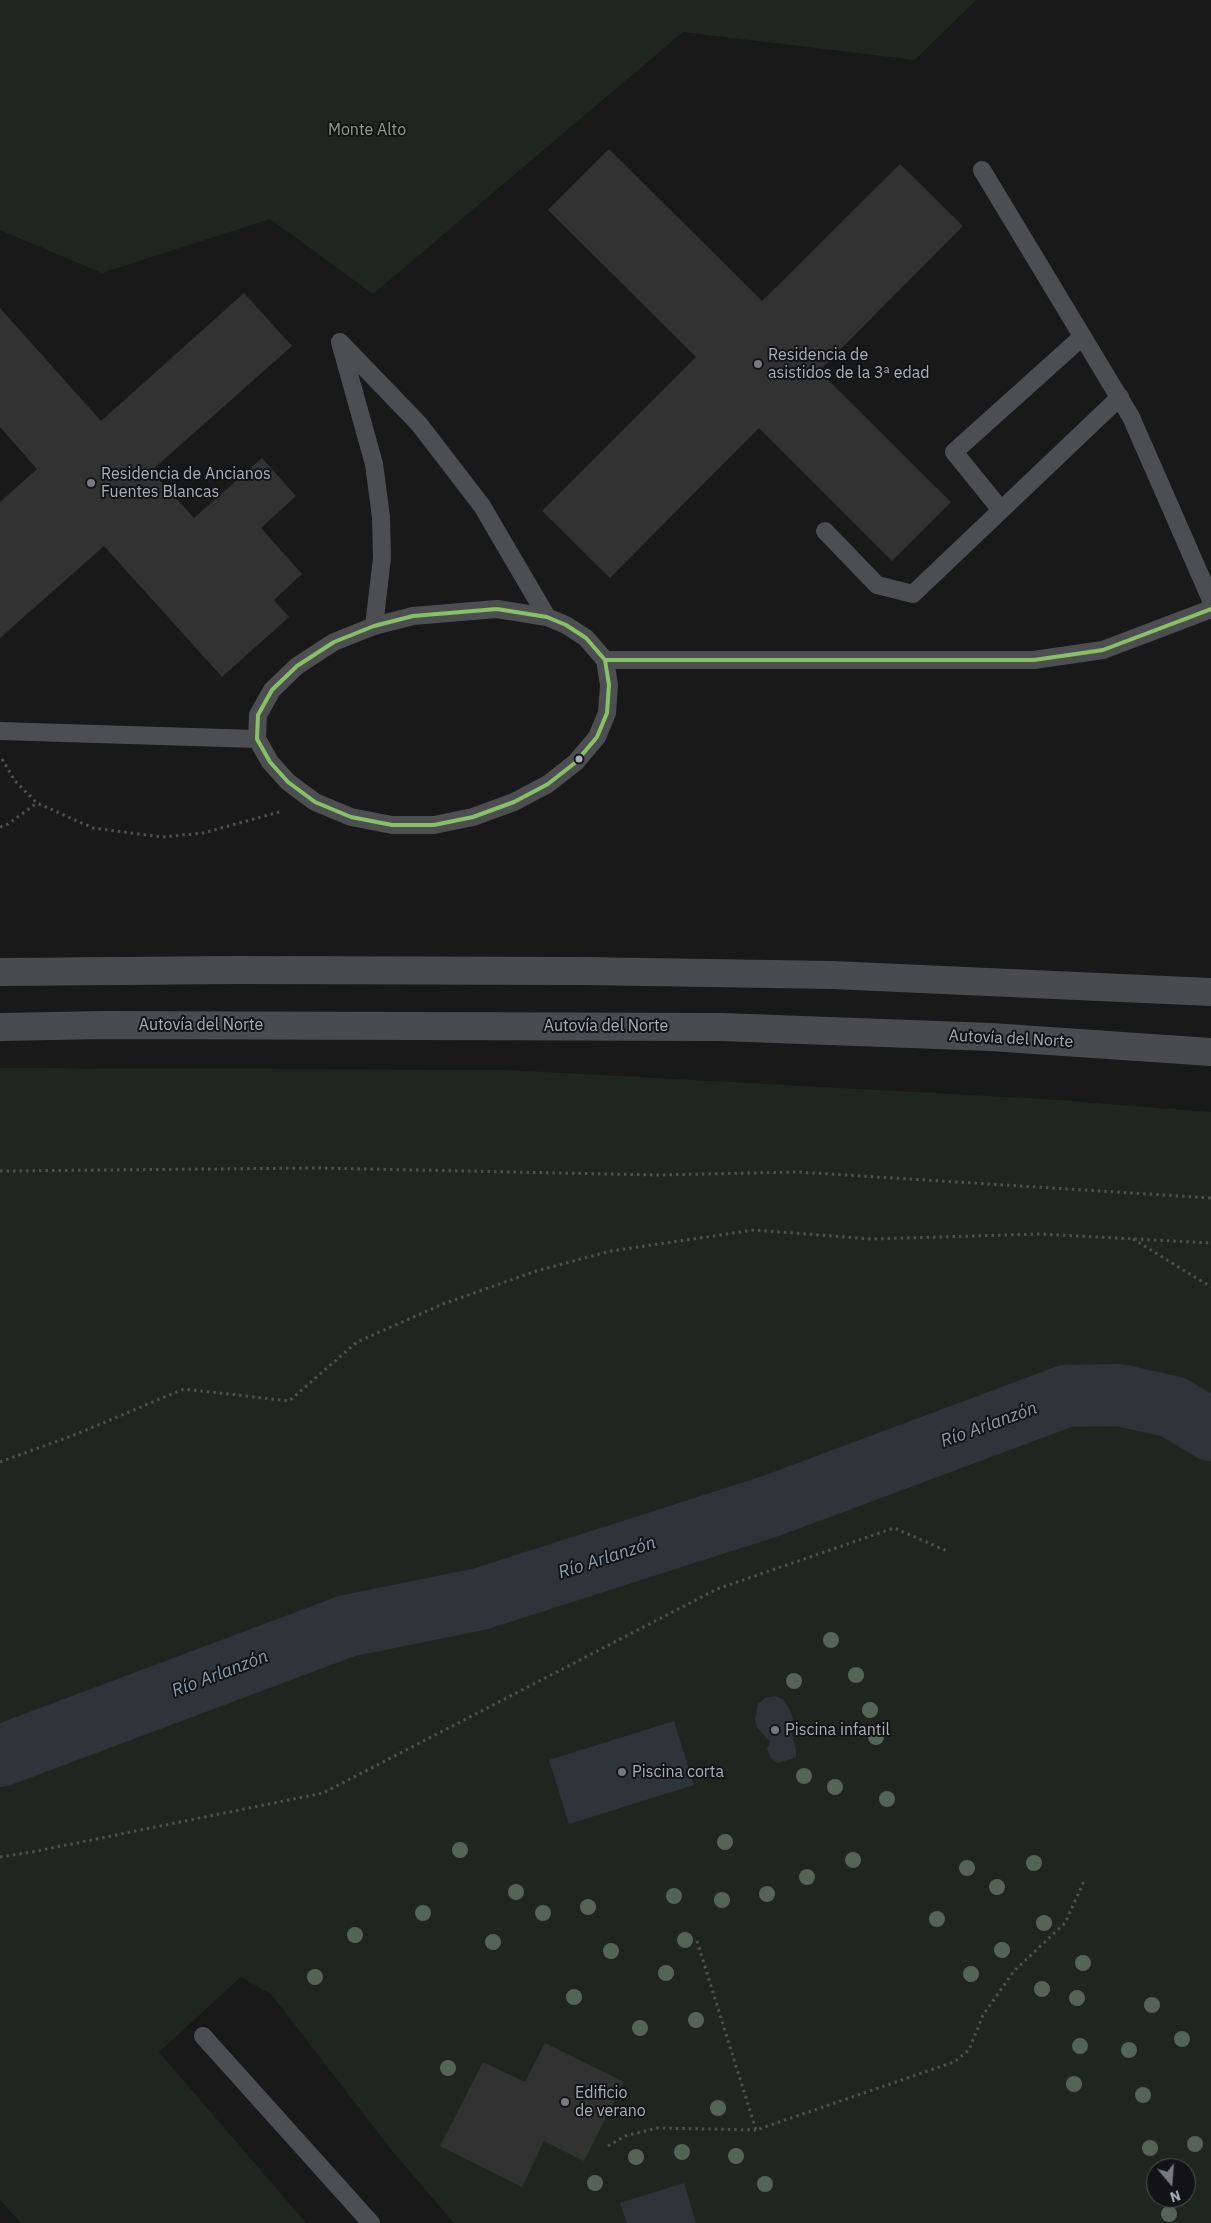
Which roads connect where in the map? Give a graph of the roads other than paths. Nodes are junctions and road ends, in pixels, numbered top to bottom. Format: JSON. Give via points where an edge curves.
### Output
{"nodes":[{"id":1,"x":982,"y":170,"type":"dead end"},
{"id":2,"x":1082,"y":337,"type":"junction"},
{"id":3,"x":1120,"y":398,"type":"junction"},
{"id":4,"x":1001,"y":510,"type":"junction"},
{"id":5,"x":825,"y":531,"type":"dead end"},
{"id":6,"x":1211,"y":600,"type":"edge"},
{"id":7,"x":1211,"y":609,"type":"edge"},
{"id":8,"x":547,"y":617,"type":"junction"},
{"id":9,"x":374,"y":626,"type":"junction"},
{"id":10,"x":604,"y":660,"type":"junction"},
{"id":11,"x":0,"y":730,"type":"edge"},
{"id":12,"x":257,"y":739,"type":"junction"},
{"id":13,"x":0,"y":972,"type":"edge"},
{"id":14,"x":1211,"y":992,"type":"edge"},
{"id":15,"x":0,"y":1027,"type":"edge"},
{"id":16,"x":1211,"y":1052,"type":"edge"},
{"id":17,"x":203,"y":2036,"type":"dead end"},
{"id":18,"x":371,"y":2223,"type":"edge"}],
"edges":[{"from":1,"to":2,"type":"lane"},
{"from":2,"to":3,"type":"lane"},
{"from":2,"to":4,"type":"lane","via":[[954,452]]},
{"from":3,"to":4,"type":"lane"},
{"from":3,"to":6,"type":"lane"},
{"from":4,"to":5,"type":"lane","via":[[913,594],[878,585]]},
{"from":7,"to":10,"type":"lane","via":[[1103,650],[1034,660]]},
{"from":8,"to":9,"type":"lane","via":[[497,609],[460,610],[413,616]]},
{"from":8,"to":9,"type":"lane","via":[[482,506],[419,424],[340,342],[374,464],[381,517],[382,558]]},
{"from":8,"to":10,"type":"lane","via":[[586,638]]},
{"from":9,"to":12,"type":"lane","via":[[334,642],[297,666],[272,690],[258,715]]},
{"from":10,"to":12,"type":"lane","via":[[609,685],[606,713],[596,737],[576,762],[548,784],[514,802],[473,817],[434,825],[392,825],[351,817],[315,802],[288,782],[270,762]]},
{"from":11,"to":12,"type":"lane"},
{"from":13,"to":14,"type":"highway","via":[[594,971],[832,976]]},
{"from":15,"to":16,"type":"highway","name":"Autovía del Norte","via":[[722,1027],[991,1037]]},
{"from":17,"to":18,"type":"lane"}]}
